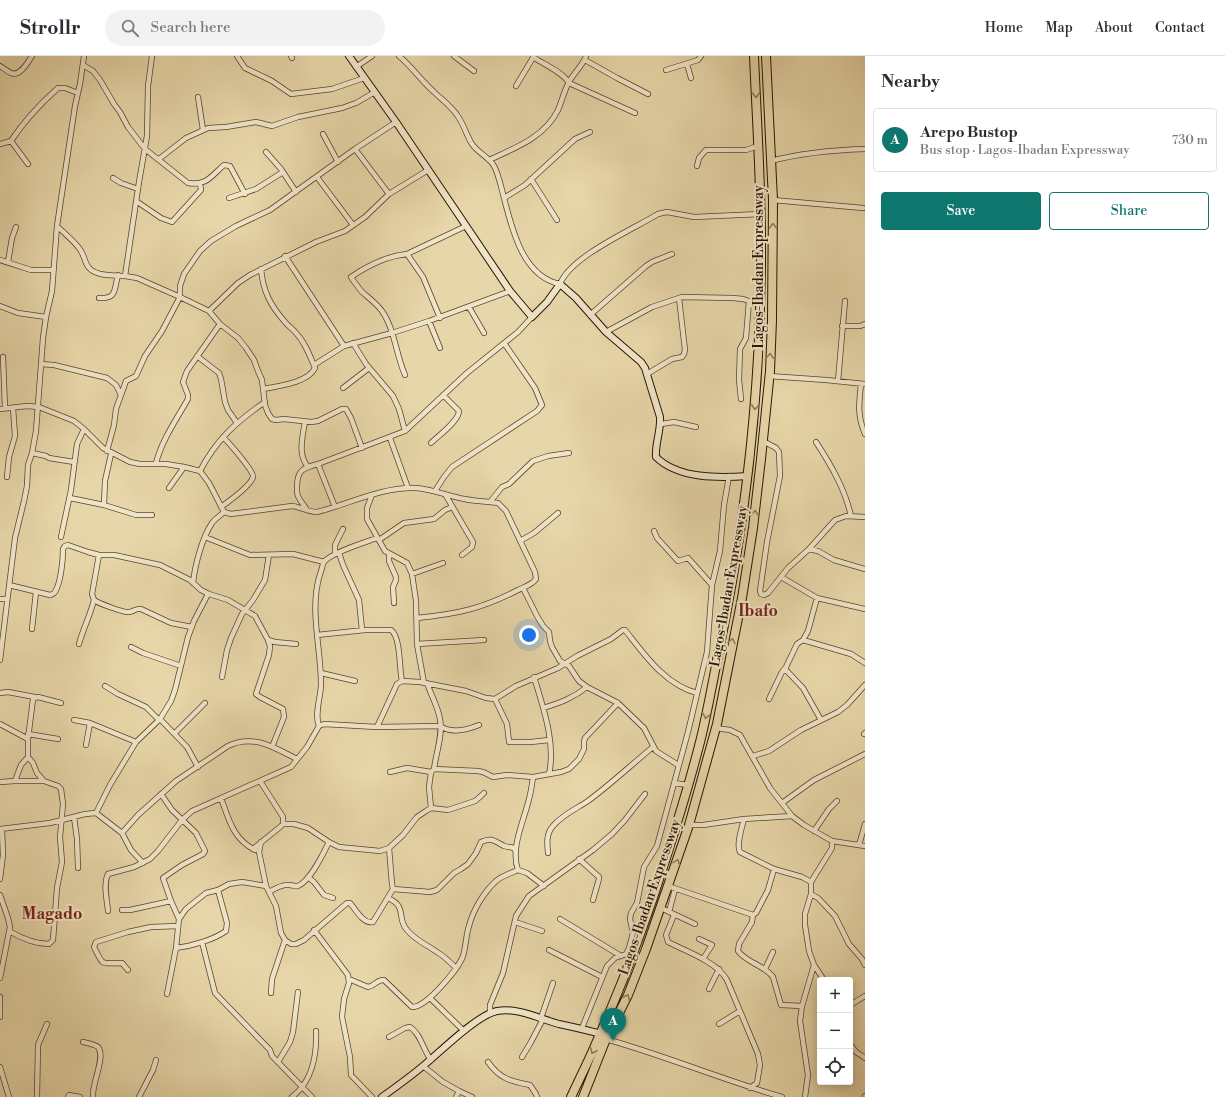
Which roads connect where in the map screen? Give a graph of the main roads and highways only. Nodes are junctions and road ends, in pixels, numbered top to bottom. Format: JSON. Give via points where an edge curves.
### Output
{"nodes":[{"id":1,"x":754,"y":56,"type":"edge"},
{"id":2,"x":766,"y":56,"type":"edge"},
{"id":3,"x":603,"y":1037,"type":"junction"},
{"id":4,"x":571,"y":1097,"type":"edge"},
{"id":5,"x":583,"y":1097,"type":"edge"}],
"edges":[{"from":1,"to":3,"type":"highway","name":"Lagos-Ibadan Expressway","one_way":true,"via":[[761,214],[760,305],[756,388],[739,543],[702,735],[669,850]]},
{"from":3,"to":2,"type":"highway","name":"Lagos-Ibadan Expressway","one_way":true,"via":[[628,995],[665,910],[716,728],[743,590],[763,441],[772,320],[773,200]]},
{"from":3,"to":4,"type":"highway","name":"Lagos-Ibadan Expressway","one_way":true},
{"from":3,"to":5,"type":"highway","name":"Lagos-Ibadan Expressway"}]}
